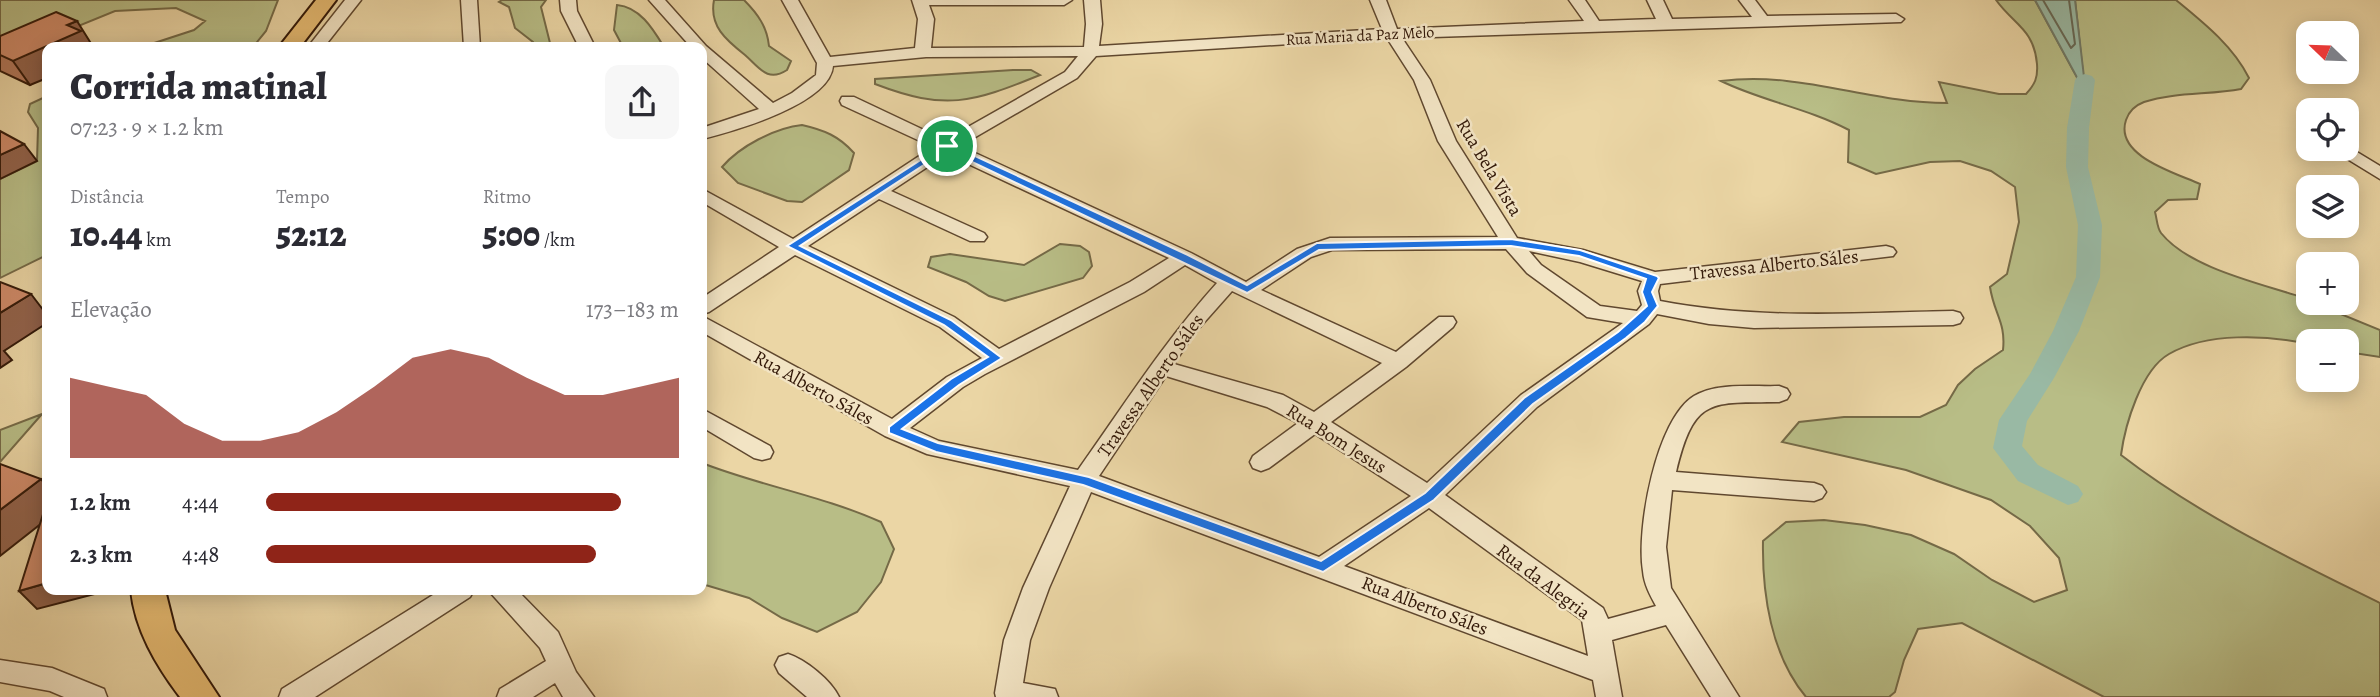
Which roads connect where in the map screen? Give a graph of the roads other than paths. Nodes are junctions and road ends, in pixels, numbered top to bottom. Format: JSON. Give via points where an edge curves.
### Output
{"nodes":[{"id":1,"x":326,"y":0,"type":"edge"},
{"id":2,"x":353,"y":0,"type":"edge"},
{"id":3,"x":469,"y":0,"type":"edge"},
{"id":4,"x":568,"y":0,"type":"edge"},
{"id":5,"x":657,"y":0,"type":"edge"},
{"id":6,"x":790,"y":0,"type":"edge"},
{"id":7,"x":921,"y":0,"type":"edge"},
{"id":8,"x":1065,"y":0,"type":"edge"},
{"id":9,"x":1092,"y":0,"type":"edge"},
{"id":10,"x":1378,"y":0,"type":"edge"},
{"id":11,"x":1577,"y":0,"type":"edge"},
{"id":12,"x":1655,"y":0,"type":"edge"},
{"id":13,"x":1746,"y":0,"type":"edge"},
{"id":14,"x":1896,"y":19,"type":"dead end"},
{"id":15,"x":1762,"y":20,"type":"junction"},
{"id":16,"x":1666,"y":23,"type":"junction"},
{"id":17,"x":1594,"y":25,"type":"junction"},
{"id":18,"x":1391,"y":33,"type":"junction"},
{"id":19,"x":293,"y":42,"type":"edge"},
{"id":20,"x":320,"y":42,"type":"edge"},
{"id":21,"x":472,"y":42,"type":"edge"},
{"id":22,"x":584,"y":42,"type":"edge"},
{"id":23,"x":694,"y":42,"type":"edge"},
{"id":24,"x":1091,"y":51,"type":"junction"},
{"id":25,"x":923,"y":52,"type":"junction"},
{"id":26,"x":707,"y":55,"type":"edge"},
{"id":27,"x":824,"y":69,"type":"junction"},
{"id":28,"x":848,"y":100,"type":"dead end"},
{"id":29,"x":769,"y":109,"type":"junction"},
{"id":30,"x":707,"y":132,"type":"edge"},
{"id":31,"x":947,"y":146,"type":"junction"},
{"id":32,"x":2359,"y":161,"type":"edge"},
{"id":33,"x":2380,"y":174,"type":"edge"},
{"id":34,"x":877,"y":191,"type":"junction"},
{"id":35,"x":707,"y":197,"type":"edge"},
{"id":36,"x":977,"y":237,"type":"dead end"},
{"id":37,"x":1511,"y":243,"type":"junction"},
{"id":38,"x":792,"y":246,"type":"junction"},
{"id":39,"x":1886,"y":252,"type":"dead end"},
{"id":40,"x":1184,"y":257,"type":"junction"},
{"id":41,"x":1654,"y":278,"type":"junction"},
{"id":42,"x":1238,"y":285,"type":"junction"},
{"id":43,"x":707,"y":304,"type":"edge"},
{"id":44,"x":1647,"y":313,"type":"junction"},
{"id":45,"x":1953,"y":317,"type":"dead end"},
{"id":46,"x":1446,"y":322,"type":"dead end"},
{"id":47,"x":707,"y":326,"type":"edge"},
{"id":48,"x":997,"y":358,"type":"junction"},
{"id":49,"x":1398,"y":362,"type":"junction"},
{"id":50,"x":1159,"y":367,"type":"junction"},
{"id":51,"x":1779,"y":394,"type":"dead end"},
{"id":52,"x":707,"y":420,"type":"edge"},
{"id":53,"x":1314,"y":423,"type":"junction"},
{"id":54,"x":893,"y":430,"type":"junction"},
{"id":55,"x":762,"y":452,"type":"dead end"},
{"id":56,"x":1261,"y":463,"type":"dead end"},
{"id":57,"x":1661,"y":479,"type":"junction"},
{"id":58,"x":1084,"y":480,"type":"junction"},
{"id":59,"x":1814,"y":492,"type":"dead end"},
{"id":60,"x":1429,"y":496,"type":"junction"},
{"id":61,"x":1323,"y":567,"type":"junction"},
{"id":62,"x":149,"y":595,"type":"edge"},
{"id":63,"x":453,"y":595,"type":"edge"},
{"id":64,"x":506,"y":595,"type":"edge"},
{"id":65,"x":1674,"y":612,"type":"junction"},
{"id":66,"x":1597,"y":633,"type":"junction"},
{"id":67,"x":788,"y":665,"type":"dead end"},
{"id":68,"x":559,"y":667,"type":"junction"},
{"id":69,"x":0,"y":671,"type":"edge"},
{"id":70,"x":1606,"y":685,"type":"edge"},
{"id":71,"x":1005,"y":695,"type":"edge"},
{"id":72,"x":94,"y":697,"type":"edge"},
{"id":73,"x":201,"y":697,"type":"edge"},
{"id":74,"x":292,"y":697,"type":"edge"},
{"id":75,"x":510,"y":697,"type":"edge"},
{"id":76,"x":581,"y":697,"type":"edge"},
{"id":77,"x":826,"y":697,"type":"edge"},
{"id":78,"x":1045,"y":697,"type":"edge"},
{"id":79,"x":1726,"y":697,"type":"edge"}],
"edges":[{"from":1,"to":19,"type":"main road"},
{"from":2,"to":20,"type":"street"},
{"from":3,"to":21,"type":"street"},
{"from":4,"to":22,"type":"street"},
{"from":5,"to":23,"type":"street"},
{"from":6,"to":27,"type":"street"},
{"from":7,"to":8,"type":"street"},
{"from":7,"to":25,"type":"street","via":[[926,19]]},
{"from":9,"to":24,"type":"street"},
{"from":10,"to":18,"type":"street","name":"Rua Bela Vista"},
{"from":11,"to":17,"type":"street"},
{"from":12,"to":16,"type":"street"},
{"from":13,"to":15,"type":"street"},
{"from":14,"to":15,"type":"street","name":"Rua Maria da Paz Melo"},
{"from":15,"to":16,"type":"street","name":"Rua Maria da Paz Melo"},
{"from":16,"to":17,"type":"street","name":"Rua Maria da Paz Melo"},
{"from":17,"to":18,"type":"street","name":"Rua Maria da Paz Melo"},
{"from":18,"to":24,"type":"street","name":"Rua Maria da Paz Melo"},
{"from":18,"to":37,"type":"street","name":"Rua Bela Vista","via":[[1422,80],[1447,141]]},
{"from":24,"to":25,"type":"street","name":"Rua Maria da Paz Melo"},
{"from":24,"to":31,"type":"street","via":[[1071,75]]},
{"from":25,"to":27,"type":"street","name":"Rua Maria da Paz Melo","via":[[863,56]]},
{"from":26,"to":29,"type":"street"},
{"from":27,"to":29,"type":"street","via":[[800,95]]},
{"from":28,"to":31,"type":"street"},
{"from":29,"to":30,"type":"street"},
{"from":31,"to":34,"type":"street"},
{"from":31,"to":40,"type":"street"},
{"from":32,"to":33,"type":"street"},
{"from":34,"to":36,"type":"street"},
{"from":34,"to":38,"type":"street"},
{"from":35,"to":38,"type":"street"},
{"from":37,"to":41,"type":"street","name":"Travessa Alberto Sáles","via":[[1580,253]]},
{"from":37,"to":42,"type":"street","name":"Travessa Alberto Sáles","via":[[1317,247]]},
{"from":37,"to":44,"type":"street","name":"Rua Bela Vista","via":[[1534,269],[1586,307],[1614,316]]},
{"from":38,"to":43,"type":"street"},
{"from":38,"to":48,"type":"street","via":[[947,322]]},
{"from":39,"to":41,"type":"street","name":"Travessa Alberto Sáles"},
{"from":40,"to":42,"type":"street"},
{"from":40,"to":48,"type":"street","via":[[1137,287]]},
{"from":41,"to":44,"type":"street","via":[[1648,284]]},
{"from":42,"to":49,"type":"street"},
{"from":42,"to":50,"type":"street","name":"Travessa Alberto Sáles","via":[[1186,330]]},
{"from":44,"to":45,"type":"street","name":"Rua Bela Vista","via":[[1777,322]]},
{"from":44,"to":60,"type":"street","via":[[1529,401]]},
{"from":46,"to":49,"type":"street"},
{"from":47,"to":54,"type":"street","name":"Rua Alberto Sáles"},
{"from":48,"to":54,"type":"street","via":[[955,382]]},
{"from":49,"to":53,"type":"street"},
{"from":50,"to":53,"type":"street","name":"Rua Bom Jesus","via":[[1275,401]]},
{"from":50,"to":58,"type":"street","name":"Travessa Alberto Sáles"},
{"from":51,"to":57,"type":"street","via":[[1701,402],[1689,413]]},
{"from":52,"to":55,"type":"street"},
{"from":53,"to":56,"type":"street"},
{"from":53,"to":60,"type":"street","name":"Rua Bom Jesus"},
{"from":54,"to":58,"type":"street","name":"Rua Alberto Sáles","via":[[936,447]]},
{"from":57,"to":59,"type":"street"},
{"from":57,"to":65,"type":"street","via":[[1653,541],[1658,586]]},
{"from":58,"to":61,"type":"street","name":"Rua Alberto Sáles"},
{"from":58,"to":71,"type":"street","name":"Travessa Alberto Sáles","via":[[1031,601]]},
{"from":60,"to":61,"type":"street"},
{"from":60,"to":66,"type":"street","name":"Rua da Alegria","via":[[1594,615]]},
{"from":61,"to":70,"type":"street","name":"Rua Alberto Sáles"},
{"from":62,"to":73,"type":"main road","via":[[158,632]]},
{"from":63,"to":74,"type":"street"},
{"from":64,"to":68,"type":"street","via":[[549,640]]},
{"from":65,"to":66,"type":"street"},
{"from":65,"to":79,"type":"street"},
{"from":66,"to":70,"type":"street","name":"Rua da Alegria"},
{"from":67,"to":77,"type":"street"},
{"from":68,"to":75,"type":"street"},
{"from":68,"to":76,"type":"street"},
{"from":69,"to":72,"type":"street","via":[[52,680]]},
{"from":71,"to":78,"type":"street"}]}
